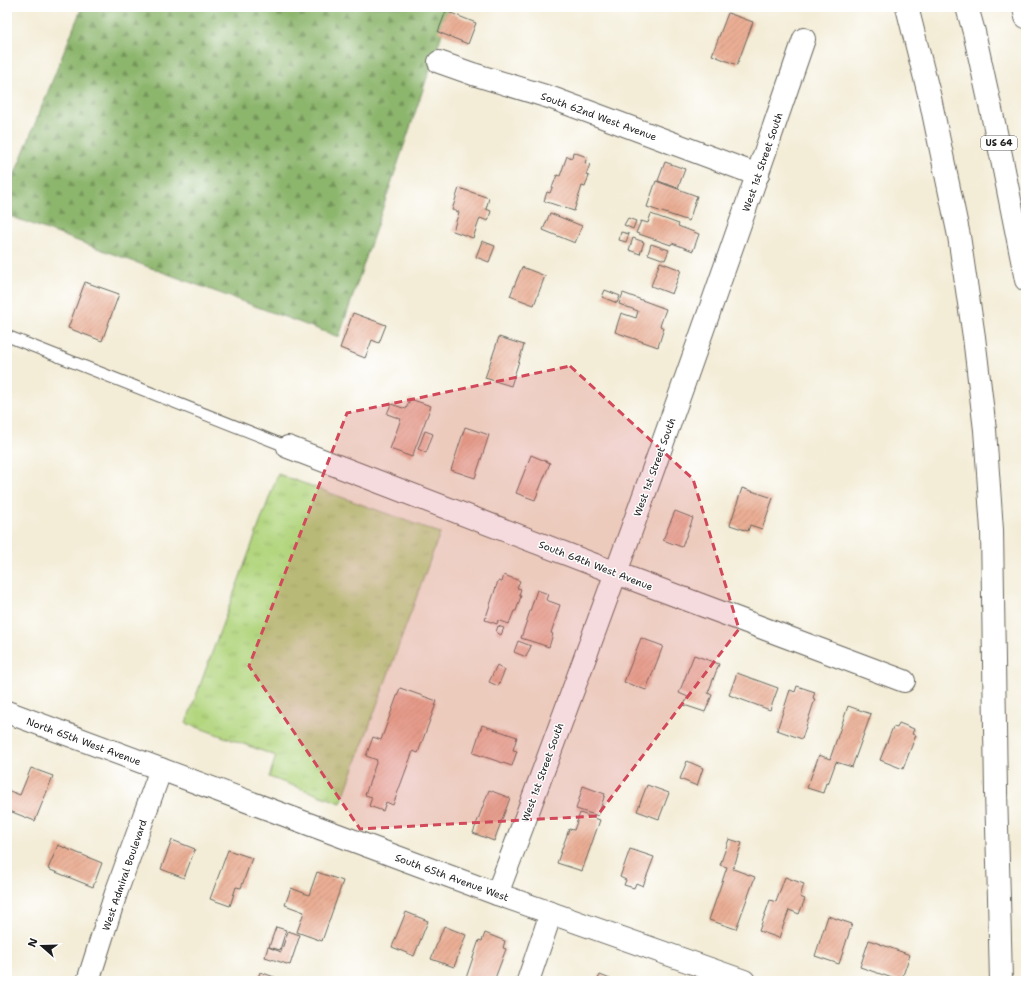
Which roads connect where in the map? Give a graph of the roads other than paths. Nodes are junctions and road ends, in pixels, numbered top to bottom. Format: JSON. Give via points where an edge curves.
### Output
{"nodes":[{"id":1,"x":907,"y":7,"type":"edge"},
{"id":2,"x":967,"y":7,"type":"edge"},
{"id":3,"x":1024,"y":7,"type":"edge"},
{"id":4,"x":1026,"y":17,"type":"edge"},
{"id":5,"x":804,"y":39,"type":"dead end"},
{"id":6,"x":439,"y":62,"type":"dead end"},
{"id":7,"x":758,"y":175,"type":"junction"},
{"id":8,"x":1026,"y":280,"type":"edge"},
{"id":9,"x":7,"y":336,"type":"edge"},
{"id":10,"x":288,"y":447,"type":"joint"},
{"id":11,"x":616,"y":573,"type":"junction"},
{"id":12,"x":904,"y":681,"type":"dead end"},
{"id":13,"x":7,"y":712,"type":"edge"},
{"id":14,"x":161,"y":769,"type":"junction"},
{"id":15,"x":497,"y":894,"type":"junction"},
{"id":16,"x":551,"y":913,"type":"junction"},
{"id":17,"x":88,"y":981,"type":"edge"},
{"id":18,"x":528,"y":981,"type":"edge"},
{"id":19,"x":744,"y":981,"type":"edge"},
{"id":20,"x":1001,"y":981,"type":"edge"}],
"edges":[{"from":1,"to":20,"type":"main road","via":[[930,98],[959,236],[985,430],[992,530]]},
{"from":2,"to":8,"type":"main road","number":"US 64"},
{"from":3,"to":4,"type":"main road"},
{"from":5,"to":7,"type":"main road","name":"West 1st Street South"},
{"from":6,"to":7,"type":"main road","name":"South 62nd West Avenue","via":[[552,98]]},
{"from":7,"to":11,"type":"main road","name":"West 1st Street South"},
{"from":9,"to":10,"type":"lane"},
{"from":10,"to":11,"type":"main road","name":"South 64th West Avenue"},
{"from":11,"to":12,"type":"main road","name":"South 64th West Avenue"},
{"from":11,"to":15,"type":"main road","name":"West 1st Street South"},
{"from":13,"to":14,"type":"main road","name":"North 65th West Avenue"},
{"from":14,"to":15,"type":"main road","name":"South 65th Avenue West"},
{"from":14,"to":17,"type":"main road","name":"West Admiral Boulevard","via":[[116,893]]},
{"from":15,"to":16,"type":"main road","name":"South 65th Avenue West"},
{"from":16,"to":18,"type":"main road"},
{"from":16,"to":19,"type":"main road","name":"South 65th Avenue West"}]}
